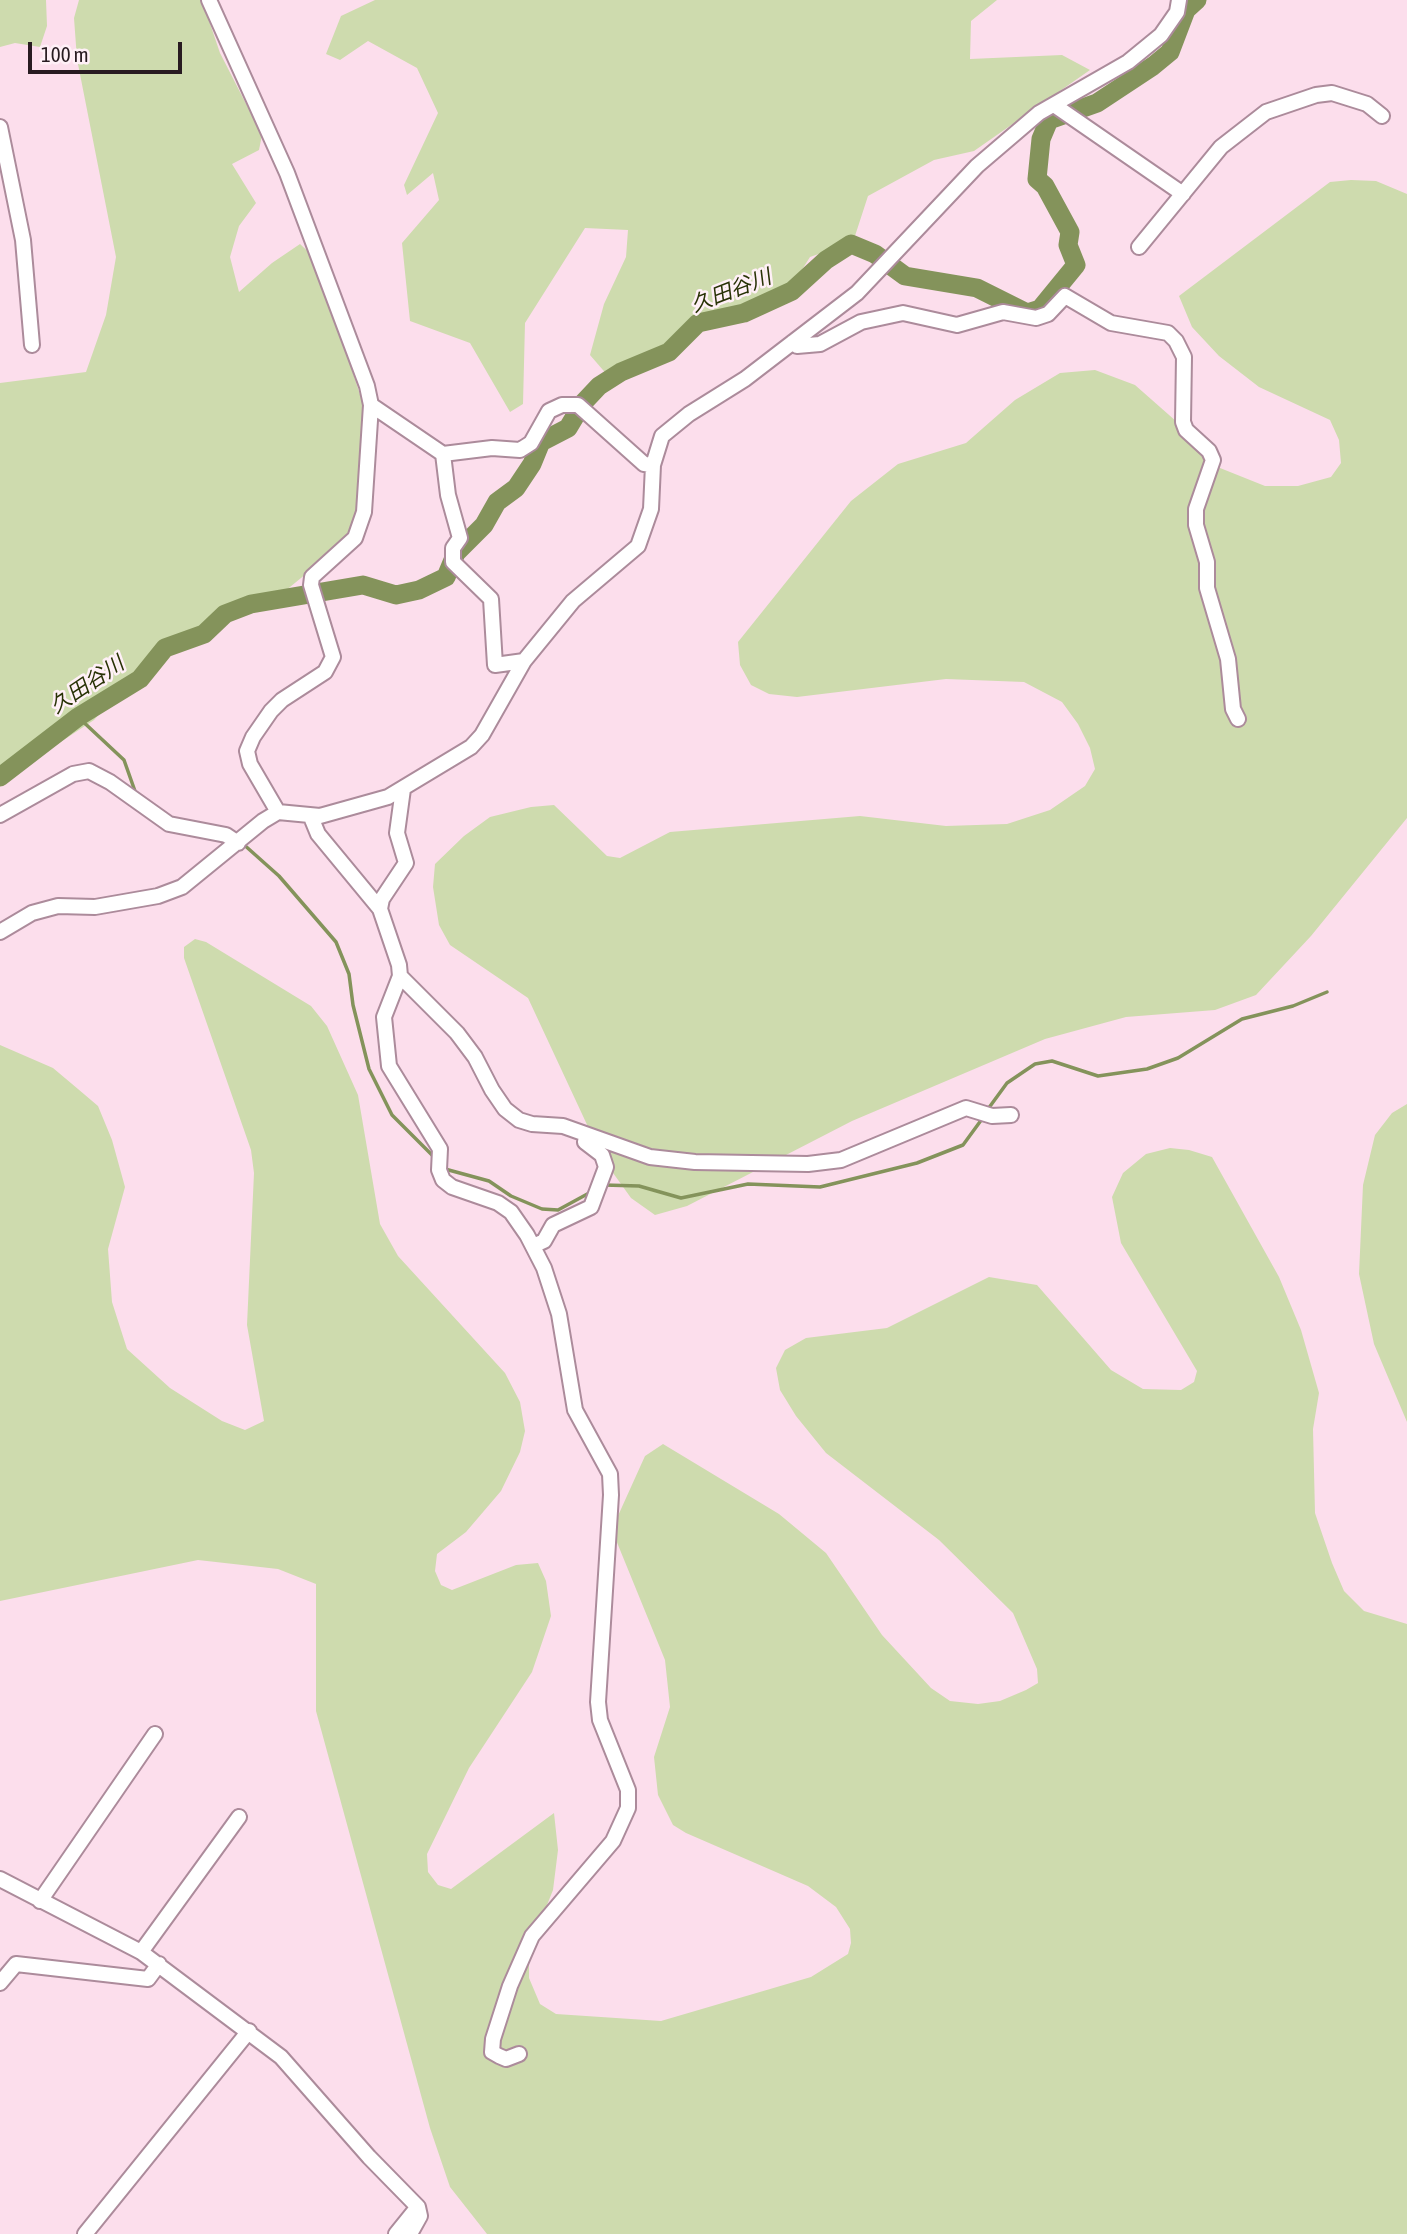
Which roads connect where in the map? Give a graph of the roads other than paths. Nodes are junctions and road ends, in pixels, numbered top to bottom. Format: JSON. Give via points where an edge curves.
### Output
{"nodes":[{"id":1,"x":209,"y":0,"type":"edge"},
{"id":2,"x":1180,"y":0,"type":"edge"},
{"id":3,"x":1058,"y":108,"type":"junction"},
{"id":4,"x":1382,"y":116,"type":"dead end"},
{"id":5,"x":0,"y":127,"type":"edge"},
{"id":6,"x":1183,"y":194,"type":"junction"},
{"id":7,"x":1139,"y":247,"type":"dead end"},
{"id":8,"x":793,"y":342,"type":"junction"},
{"id":9,"x":32,"y":345,"type":"dead end"},
{"id":10,"x":371,"y":405,"type":"junction"},
{"id":11,"x":443,"y":454,"type":"junction"},
{"id":12,"x":653,"y":465,"type":"junction"},
{"id":13,"x":524,"y":661,"type":"junction"},
{"id":14,"x":1238,"y":719,"type":"dead end"},
{"id":15,"x":403,"y":789,"type":"junction"},
{"id":16,"x":278,"y":812,"type":"junction"},
{"id":17,"x":0,"y":815,"type":"edge"},
{"id":18,"x":310,"y":817,"type":"junction"},
{"id":19,"x":238,"y":843,"type":"junction"},
{"id":20,"x":380,"y":909,"type":"junction"},
{"id":21,"x":0,"y":932,"type":"edge"},
{"id":22,"x":400,"y":976,"type":"junction"},
{"id":23,"x":1011,"y":1115,"type":"dead end"},
{"id":24,"x":586,"y":1136,"type":"junction"},
{"id":25,"x":533,"y":1245,"type":"junction"},
{"id":26,"x":155,"y":1734,"type":"dead end"},
{"id":27,"x":239,"y":1818,"type":"dead end"},
{"id":28,"x":0,"y":1879,"type":"edge"},
{"id":29,"x":40,"y":1901,"type":"junction"},
{"id":30,"x":141,"y":1952,"type":"junction"},
{"id":31,"x":159,"y":1964,"type":"junction"},
{"id":32,"x":0,"y":1983,"type":"edge"},
{"id":33,"x":249,"y":2031,"type":"junction"},
{"id":34,"x":519,"y":2054,"type":"dead end"},
{"id":35,"x":418,"y":2207,"type":"junction"},
{"id":36,"x":85,"y":2234,"type":"edge"},
{"id":37,"x":396,"y":2234,"type":"edge"},
{"id":38,"x":411,"y":2234,"type":"edge"}],
"edges":[{"from":1,"to":10,"type":"street","via":[[288,173],[368,386]]},
{"from":2,"to":3,"type":"street","via":[[1177,12],[1151,43]]},
{"from":3,"to":6,"type":"street"},
{"from":3,"to":8,"type":"street","via":[[1039,113],[977,166],[857,293]]},
{"from":4,"to":6,"type":"street","via":[[1367,104],[1332,93],[1266,112],[1221,147]]},
{"from":5,"to":9,"type":"street","via":[[23,240]]},
{"from":6,"to":7,"type":"street"},
{"from":8,"to":12,"type":"street","via":[[663,436]]},
{"from":8,"to":14,"type":"street","via":[[797,346],[821,344],[861,322],[903,313],[957,325],[1003,313],[1036,318],[1048,314],[1065,296],[1111,323],[1168,333],[1184,357],[1183,422],[1213,460],[1196,509],[1196,525]]},
{"from":10,"to":11,"type":"street"},
{"from":10,"to":16,"type":"street","via":[[364,512],[355,538],[312,577],[333,657],[325,672],[271,711],[247,751]]},
{"from":11,"to":12,"type":"street","via":[[520,450],[531,443],[549,411],[578,405],[644,464]]},
{"from":11,"to":13,"type":"street","via":[[460,538],[453,548],[453,562],[491,599],[495,665]]},
{"from":12,"to":13,"type":"street","via":[[651,509],[638,546],[586,586]]},
{"from":13,"to":15,"type":"street","via":[[476,741]]},
{"from":15,"to":18,"type":"street"},
{"from":15,"to":20,"type":"street","via":[[397,833],[406,863]]},
{"from":16,"to":18,"type":"street"},
{"from":16,"to":19,"type":"street"},
{"from":17,"to":19,"type":"street","via":[[73,774],[89,771],[169,824],[226,835]]},
{"from":18,"to":20,"type":"street","via":[[318,834]]},
{"from":19,"to":21,"type":"street","via":[[181,887],[158,896],[95,907],[45,909]]},
{"from":20,"to":22,"type":"street"},
{"from":22,"to":24,"type":"street","via":[[457,1033],[505,1109],[519,1120],[564,1126]]},
{"from":22,"to":25,"type":"street","via":[[384,1017],[389,1066],[440,1149],[443,1180],[511,1212]]},
{"from":23,"to":24,"type":"street","via":[[992,1116],[967,1108],[841,1160],[808,1164],[650,1157]]},
{"from":24,"to":25,"type":"street","via":[[585,1142],[602,1156],[606,1167],[592,1207],[553,1225],[544,1241]]},
{"from":25,"to":34,"type":"street","via":[[559,1314],[575,1410],[610,1474],[598,1702],[600,1720],[628,1790],[628,1808],[613,1841],[532,1936],[493,2039],[492,2052],[506,2059]]},
{"from":26,"to":29,"type":"street"},
{"from":27,"to":30,"type":"street"},
{"from":28,"to":29,"type":"street"},
{"from":29,"to":30,"type":"street"},
{"from":30,"to":31,"type":"street"},
{"from":31,"to":32,"type":"street","via":[[148,1979],[16,1964]]},
{"from":31,"to":33,"type":"street"},
{"from":33,"to":35,"type":"street","via":[[306,2082]]},
{"from":33,"to":36,"type":"street"},
{"from":35,"to":37,"type":"street"},
{"from":35,"to":38,"type":"street","via":[[421,2216]]}]}
